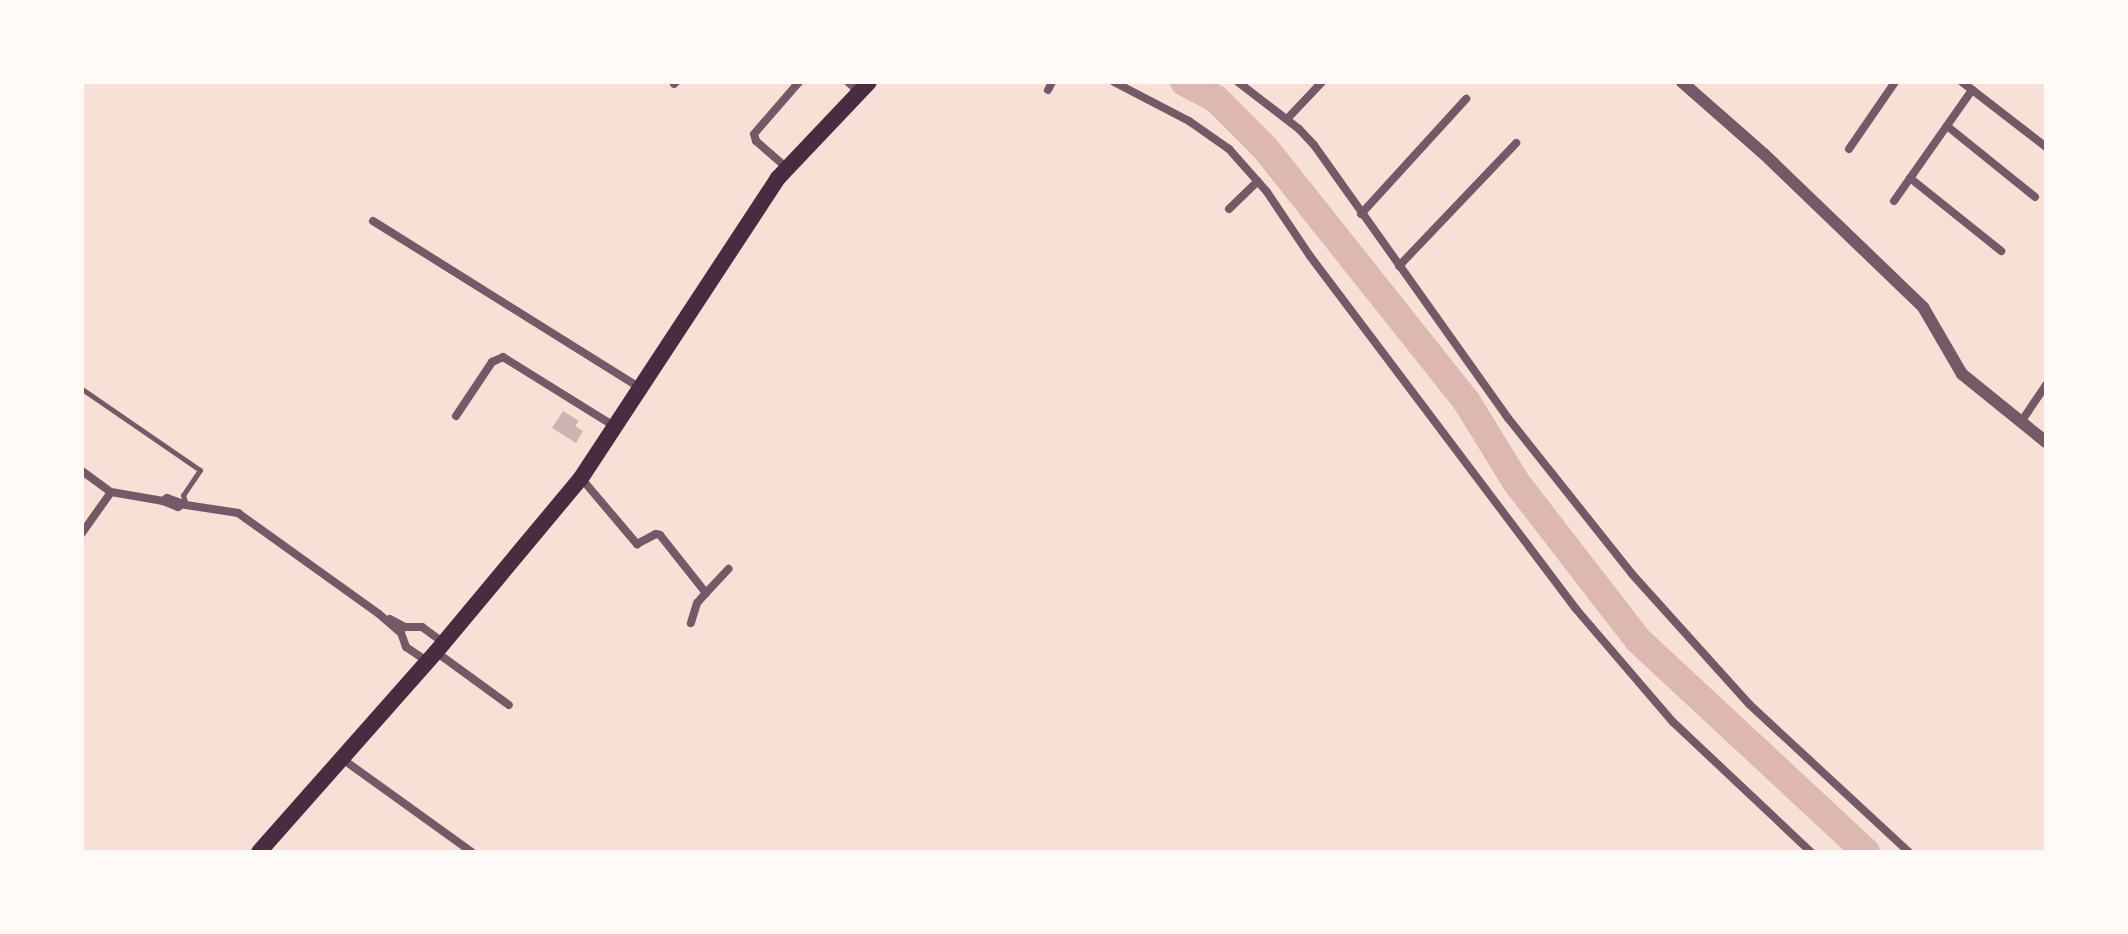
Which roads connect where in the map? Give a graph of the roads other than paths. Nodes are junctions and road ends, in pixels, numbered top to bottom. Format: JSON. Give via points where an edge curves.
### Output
{"nodes":[{"id":1,"x":799,"y":82,"type":"edge"},
{"id":2,"x":1114,"y":82,"type":"edge"},
{"id":3,"x":1238,"y":82,"type":"edge"},
{"id":4,"x":1322,"y":82,"type":"edge"},
{"id":5,"x":1682,"y":82,"type":"edge"},
{"id":6,"x":1895,"y":82,"type":"edge"},
{"id":7,"x":1962,"y":82,"type":"edge"},
{"id":8,"x":858,"y":85,"type":"edge"},
{"id":9,"x":1972,"y":90,"type":"junction"},
{"id":10,"x":1466,"y":99,"type":"dead end"},
{"id":11,"x":1287,"y":119,"type":"junction"},
{"id":12,"x":1947,"y":126,"type":"junction"},
{"id":13,"x":1516,"y":143,"type":"dead end"},
{"id":14,"x":2046,"y":147,"type":"edge"},
{"id":15,"x":1849,"y":149,"type":"dead end"},
{"id":16,"x":787,"y":168,"type":"junction"},
{"id":17,"x":1910,"y":178,"type":"junction"},
{"id":18,"x":1258,"y":181,"type":"junction"},
{"id":19,"x":2035,"y":197,"type":"dead end"},
{"id":20,"x":1894,"y":201,"type":"dead end"},
{"id":21,"x":1229,"y":209,"type":"dead end"},
{"id":22,"x":1361,"y":214,"type":"junction"},
{"id":23,"x":373,"y":221,"type":"dead end"},
{"id":24,"x":2001,"y":251,"type":"dead end"},
{"id":25,"x":1399,"y":266,"type":"junction"},
{"id":26,"x":2046,"y":385,"type":"edge"},
{"id":27,"x":639,"y":387,"type":"junction"},
{"id":28,"x":82,"y":389,"type":"edge"},
{"id":29,"x":456,"y":416,"type":"dead end"},
{"id":30,"x":2021,"y":422,"type":"junction"},
{"id":31,"x":614,"y":426,"type":"junction"},
{"id":32,"x":2046,"y":442,"type":"edge"},
{"id":33,"x":82,"y":471,"type":"edge"},
{"id":34,"x":581,"y":478,"type":"junction"},
{"id":35,"x":111,"y":492,"type":"junction"},
{"id":36,"x":184,"y":505,"type":"junction"},
{"id":37,"x":82,"y":533,"type":"edge"},
{"id":38,"x":728,"y":569,"type":"dead end"},
{"id":39,"x":706,"y":593,"type":"junction"},
{"id":40,"x":379,"y":614,"type":"junction"},
{"id":41,"x":691,"y":623,"type":"dead end"},
{"id":42,"x":436,"y":652,"type":"junction"},
{"id":43,"x":509,"y":705,"type":"dead end"},
{"id":44,"x":341,"y":758,"type":"junction"},
{"id":45,"x":259,"y":852,"type":"edge"},
{"id":46,"x":472,"y":852,"type":"edge"},
{"id":47,"x":1811,"y":852,"type":"edge"},
{"id":48,"x":1909,"y":852,"type":"edge"}],
"edges":[{"from":1,"to":16,"type":"street","via":[[754,134]]},
{"from":2,"to":18,"type":"street","via":[[1189,121]]},
{"from":3,"to":11,"type":"street"},
{"from":4,"to":11,"type":"street"},
{"from":5,"to":30,"type":"street","via":[[1923,307],[1962,374]]},
{"from":6,"to":15,"type":"street"},
{"from":7,"to":9,"type":"street"},
{"from":8,"to":16,"type":"main road"},
{"from":9,"to":12,"type":"street"},
{"from":9,"to":14,"type":"street"},
{"from":10,"to":22,"type":"street"},
{"from":11,"to":22,"type":"street","via":[[1314,145]]},
{"from":12,"to":17,"type":"street"},
{"from":12,"to":19,"type":"street"},
{"from":13,"to":25,"type":"street"},
{"from":16,"to":27,"type":"main road"},
{"from":17,"to":20,"type":"street"},
{"from":17,"to":24,"type":"street"},
{"from":18,"to":21,"type":"street"},
{"from":18,"to":47,"type":"street","via":[[1576,609],[1673,722]]},
{"from":22,"to":25,"type":"street"},
{"from":23,"to":27,"type":"street"},
{"from":25,"to":48,"type":"street","via":[[1508,418],[1632,574],[1749,704]]},
{"from":26,"to":30,"type":"street"},
{"from":27,"to":31,"type":"main road"},
{"from":28,"to":36,"type":"lane","via":[[200,470],[183,495]]},
{"from":29,"to":31,"type":"street","via":[[492,362],[503,357]]},
{"from":30,"to":32,"type":"street"},
{"from":31,"to":34,"type":"main road"},
{"from":33,"to":35,"type":"street"},
{"from":34,"to":39,"type":"street","via":[[637,544],[660,535]]},
{"from":34,"to":42,"type":"main road"},
{"from":35,"to":36,"type":"street"},
{"from":35,"to":37,"type":"street"},
{"from":36,"to":40,"type":"street","via":[[238,513]]},
{"from":38,"to":39,"type":"street"},
{"from":39,"to":41,"type":"street"},
{"from":40,"to":42,"type":"street","via":[[401,633],[406,647]]},
{"from":40,"to":42,"type":"street","via":[[405,627],[422,627]]},
{"from":42,"to":43,"type":"street"},
{"from":42,"to":44,"type":"main road"},
{"from":44,"to":45,"type":"main road"},
{"from":44,"to":46,"type":"street"}]}
